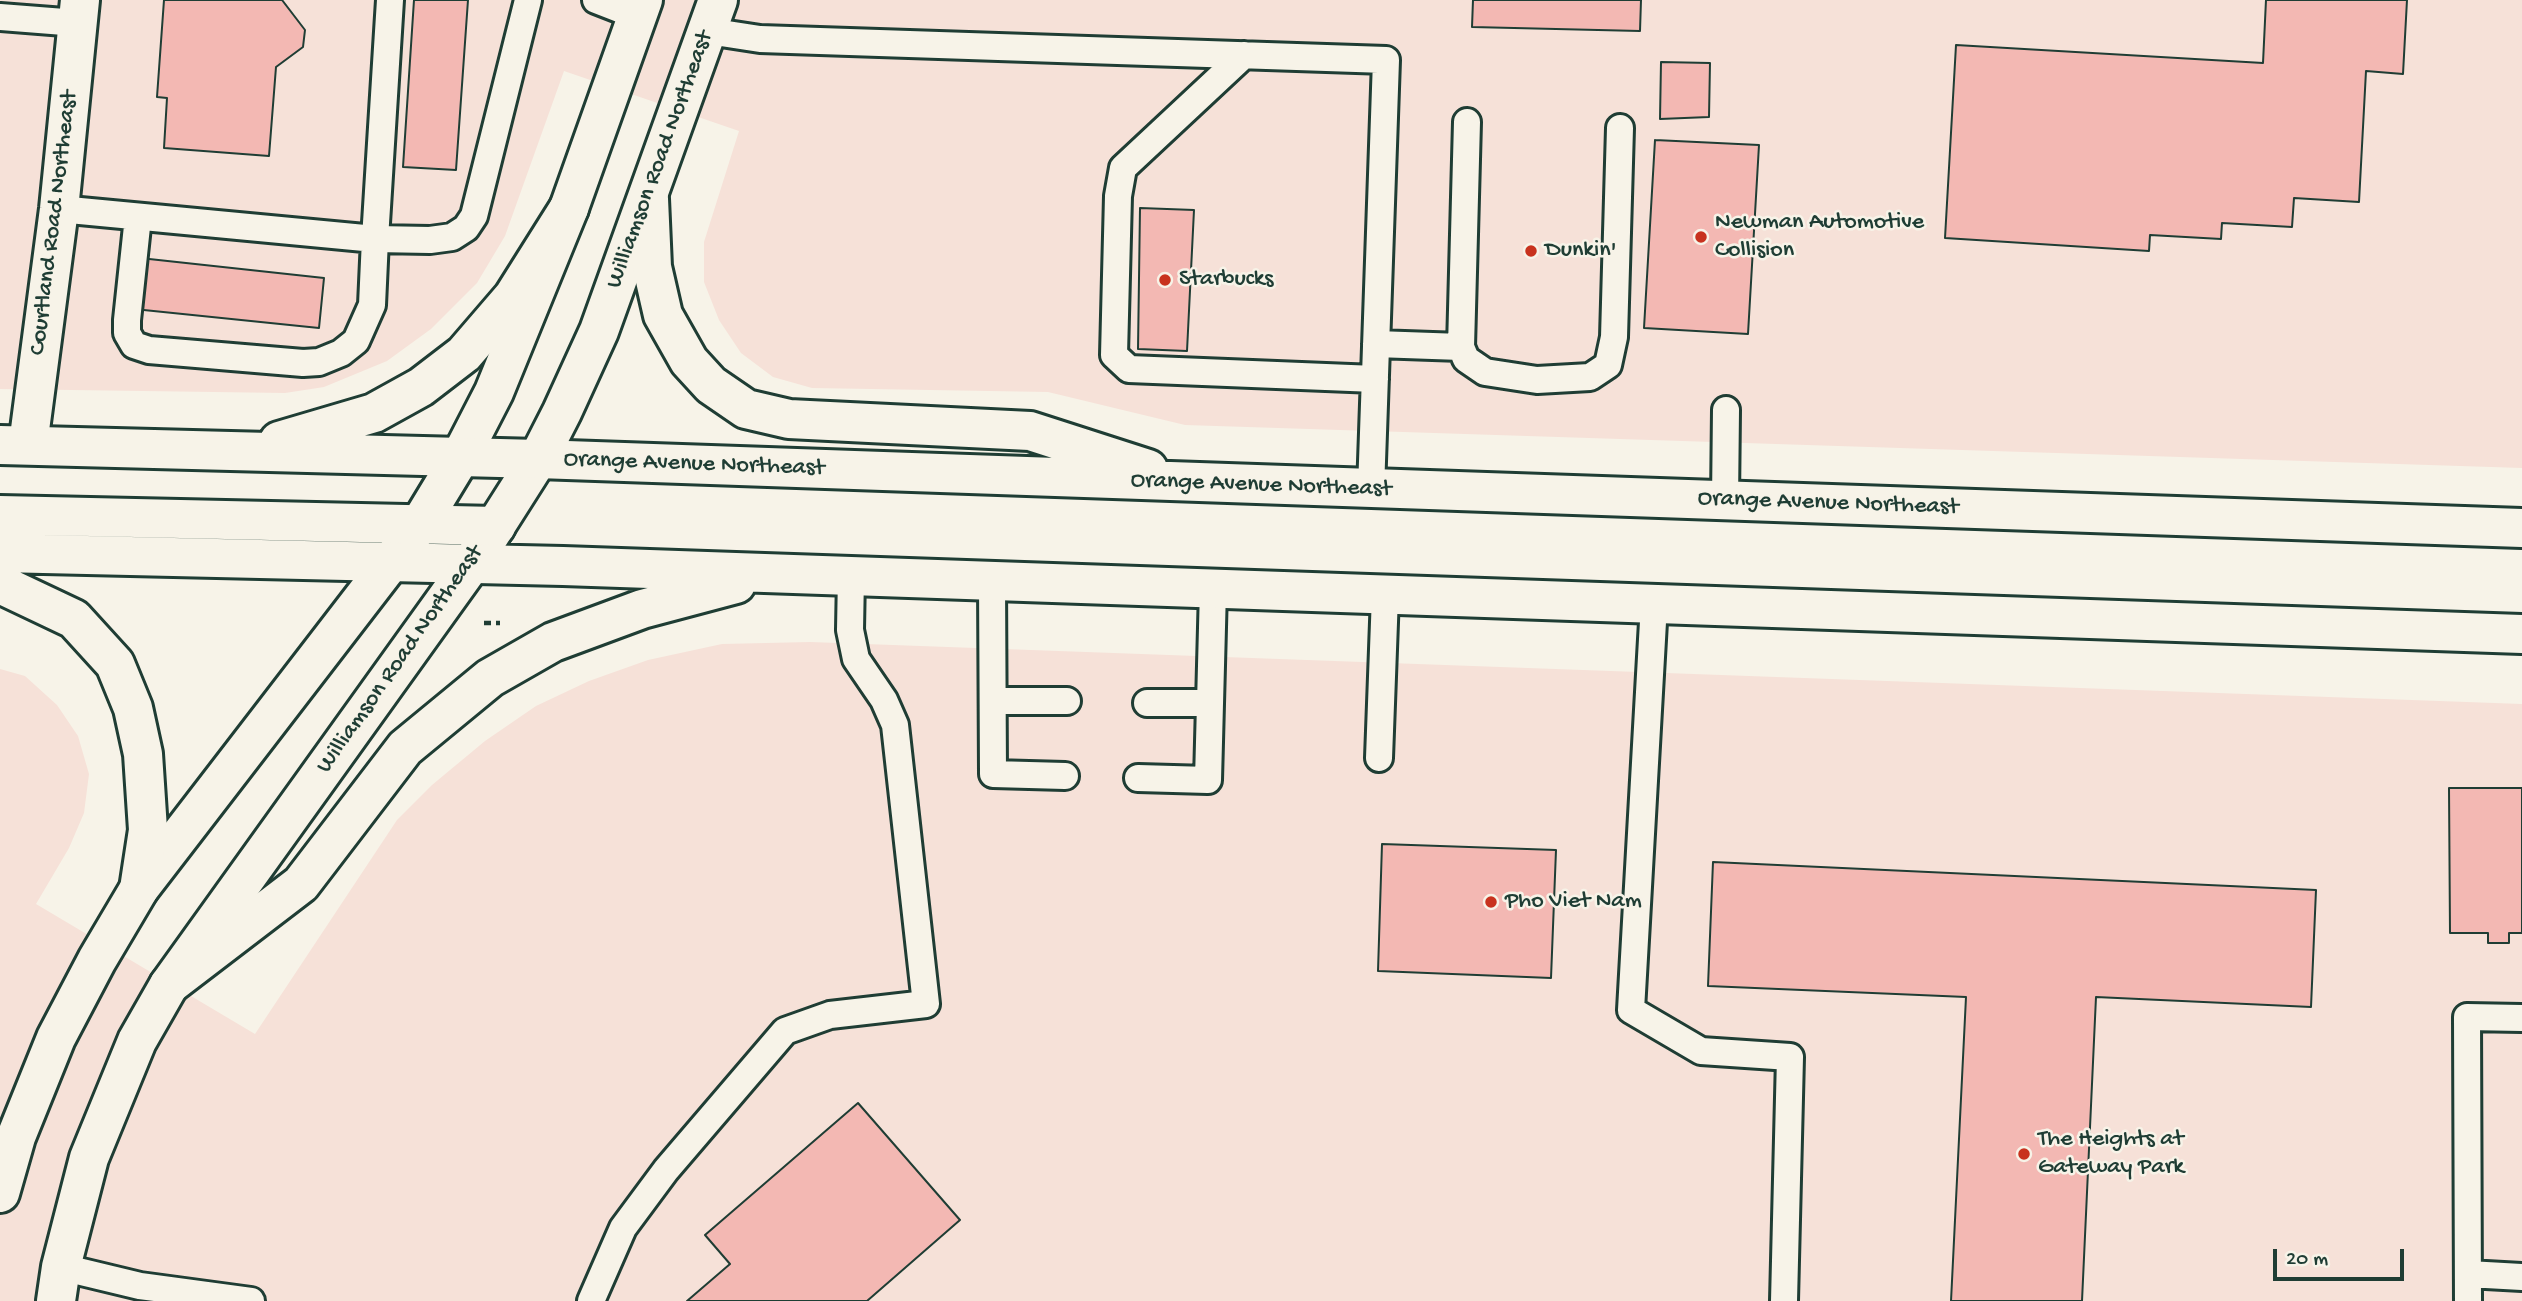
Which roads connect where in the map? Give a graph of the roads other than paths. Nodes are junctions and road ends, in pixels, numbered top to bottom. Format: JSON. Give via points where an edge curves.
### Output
{"nodes":[{"id":1,"x":390,"y":0,"type":"edge"},
{"id":2,"x":528,"y":0,"type":"edge"},
{"id":3,"x":596,"y":0,"type":"edge"},
{"id":4,"x":640,"y":8,"type":"edge"},
{"id":5,"x":78,"y":12,"type":"edge"},
{"id":6,"x":713,"y":15,"type":"edge"},
{"id":7,"x":0,"y":17,"type":"edge"},
{"id":8,"x":1244,"y":55,"type":"junction"},
{"id":9,"x":1467,"y":122,"type":"dead end"},
{"id":10,"x":1620,"y":128,"type":"dead end"},
{"id":11,"x":649,"y":199,"type":"junction"},
{"id":12,"x":569,"y":208,"type":"junction"},
{"id":13,"x":59,"y":209,"type":"junction"},
{"id":14,"x":138,"y":217,"type":"junction"},
{"id":15,"x":375,"y":239,"type":"junction"},
{"id":16,"x":1376,"y":344,"type":"junction"},
{"id":17,"x":1461,"y":347,"type":"junction"},
{"id":18,"x":1375,"y":379,"type":"junction"},
{"id":19,"x":1726,"y":410,"type":"dead end"},
{"id":20,"x":14,"y":445,"type":"edge"},
{"id":21,"x":240,"y":451,"type":"junction"},
{"id":22,"x":460,"y":458,"type":"junction"},
{"id":23,"x":538,"y":459,"type":"junction"},
{"id":24,"x":1190,"y":483,"type":"junction"},
{"id":25,"x":1371,"y":490,"type":"junction"},
{"id":26,"x":1725,"y":501,"type":"junction"},
{"id":27,"x":0,"y":515,"type":"edge"},
{"id":28,"x":421,"y":524,"type":"junction"},
{"id":29,"x":496,"y":526,"type":"junction"},
{"id":30,"x":2522,"y":528,"type":"edge"},
{"id":31,"x":0,"y":553,"type":"edge"},
{"id":32,"x":393,"y":561,"type":"junction"},
{"id":33,"x":472,"y":563,"type":"junction"},
{"id":34,"x":779,"y":573,"type":"junction"},
{"id":35,"x":850,"y":575,"type":"junction"},
{"id":36,"x":992,"y":581,"type":"junction"},
{"id":37,"x":0,"y":584,"type":"edge"},
{"id":38,"x":1213,"y":589,"type":"junction"},
{"id":39,"x":1385,"y":595,"type":"junction"},
{"id":40,"x":1654,"y":604,"type":"junction"},
{"id":41,"x":2522,"y":634,"type":"edge"},
{"id":42,"x":993,"y":701,"type":"junction"},
{"id":43,"x":1067,"y":701,"type":"dead end"},
{"id":44,"x":1147,"y":703,"type":"dead end"},
{"id":45,"x":1210,"y":703,"type":"junction"},
{"id":46,"x":1379,"y":758,"type":"dead end"},
{"id":47,"x":1065,"y":776,"type":"dead end"},
{"id":48,"x":1138,"y":778,"type":"dead end"},
{"id":49,"x":139,"y":889,"type":"junction"},
{"id":50,"x":169,"y":985,"type":"junction"},
{"id":51,"x":2522,"y":1018,"type":"edge"},
{"id":52,"x":0,"y":1194,"type":"edge"},
{"id":53,"x":2468,"y":1274,"type":"junction"},
{"id":54,"x":2522,"y":1277,"type":"edge"},
{"id":55,"x":58,"y":1284,"type":"edge"},
{"id":56,"x":251,"y":1301,"type":"edge"},
{"id":57,"x":591,"y":1301,"type":"edge"},
{"id":58,"x":1784,"y":1301,"type":"edge"},
{"id":59,"x":2468,"y":1301,"type":"edge"}],
"edges":[{"from":1,"to":15,"type":"lane"},
{"from":2,"to":15,"type":"lane","via":[[474,216],[452,237]]},
{"from":3,"to":4,"type":"lane"},
{"from":4,"to":12,"type":"main road"},
{"from":5,"to":7,"type":"lane"},
{"from":5,"to":13,"type":"main road","name":"Courtland Road Northeast"},
{"from":6,"to":8,"type":"lane","via":[[760,39]]},
{"from":6,"to":11,"type":"main road","name":"Williamson Road Northeast"},
{"from":8,"to":16,"type":"lane","via":[[1386,60]]},
{"from":8,"to":18,"type":"lane","via":[[1123,169],[1118,196],[1114,355],[1129,369]]},
{"from":9,"to":17,"type":"lane"},
{"from":10,"to":17,"type":"lane","via":[[1614,337],[1608,365],[1590,377],[1537,380],[1485,372],[1466,359]]},
{"from":11,"to":23,"type":"main road","name":"Williamson Road Northeast","via":[[599,331]]},
{"from":11,"to":24,"type":"main road","via":[[652,267],[663,315],[689,361],[711,385],[746,409],[789,419],[1030,431]]},
{"from":12,"to":21,"type":"main road","via":[[513,297],[464,354],[421,387],[374,413]]},
{"from":12,"to":22,"type":"main road","via":[[494,392]]},
{"from":13,"to":14,"type":"lane"},
{"from":13,"to":20,"type":"main road","name":"Courtland Road Northeast"},
{"from":14,"to":15,"type":"lane"},
{"from":14,"to":15,"type":"lane","via":[[127,333],[134,345],[149,350],[303,363],[341,353],[356,341],[372,305]]},
{"from":16,"to":17,"type":"lane"},
{"from":16,"to":18,"type":"lane"},
{"from":18,"to":25,"type":"lane"},
{"from":19,"to":26,"type":"lane"},
{"from":20,"to":21,"type":"main road","name":"Orange Avenue Northeast"},
{"from":21,"to":22,"type":"main road","name":"Orange Avenue Northeast"},
{"from":22,"to":23,"type":"main road","name":"Orange Avenue Northeast"},
{"from":22,"to":28,"type":"main road"},
{"from":23,"to":24,"type":"main road","name":"Orange Avenue Northeast"},
{"from":23,"to":29,"type":"main road","name":"Williamson Road Northeast"},
{"from":24,"to":25,"type":"main road","name":"Orange Avenue Northeast"},
{"from":25,"to":26,"type":"main road","name":"Orange Avenue Northeast"},
{"from":26,"to":30,"type":"main road","name":"Orange Avenue Northeast"},
{"from":27,"to":28,"type":"main road"},
{"from":28,"to":29,"type":"main road"},
{"from":28,"to":32,"type":"main road"},
{"from":29,"to":33,"type":"main road","name":"Williamson Road Northeast"},
{"from":31,"to":32,"type":"main road"},
{"from":32,"to":33,"type":"main road"},
{"from":32,"to":49,"type":"main road"},
{"from":33,"to":34,"type":"main road"},
{"from":33,"to":50,"type":"main road","name":"Williamson Road Northeast"},
{"from":34,"to":35,"type":"main road"},
{"from":34,"to":50,"type":"main road","via":[[642,608],[553,642],[490,678],[405,748],[301,884]]},
{"from":35,"to":36,"type":"main road"},
{"from":35,"to":57,"type":"lane","via":[[850,631],[856,659],[895,725],[926,1004],[830,1015],[785,1031],[666,1170],[623,1228]]},
{"from":36,"to":38,"type":"main road"},
{"from":36,"to":42,"type":"lane"},
{"from":37,"to":49,"type":"main road","via":[[74,619],[115,664],[133,708],[143,754],[148,830]]},
{"from":38,"to":39,"type":"main road"},
{"from":38,"to":45,"type":"lane"},
{"from":39,"to":40,"type":"main road"},
{"from":39,"to":46,"type":"lane"},
{"from":40,"to":41,"type":"main road"},
{"from":40,"to":58,"type":"lane","via":[[1631,1010],[1701,1051],[1790,1057]]},
{"from":42,"to":43,"type":"lane"},
{"from":42,"to":47,"type":"lane","via":[[993,774]]},
{"from":44,"to":45,"type":"lane"},
{"from":45,"to":48,"type":"lane","via":[[1208,780]]},
{"from":49,"to":52,"type":"main road","via":[[56,1038],[16,1137]]},
{"from":50,"to":55,"type":"main road","name":"Williamson Road Northeast","via":[[137,1041],[106,1112],[86,1170]]},
{"from":51,"to":53,"type":"lane","via":[[2467,1017]]},
{"from":53,"to":54,"type":"lane"},
{"from":53,"to":59,"type":"lane"},
{"from":55,"to":56,"type":"lane","via":[[140,1286]]}]}
